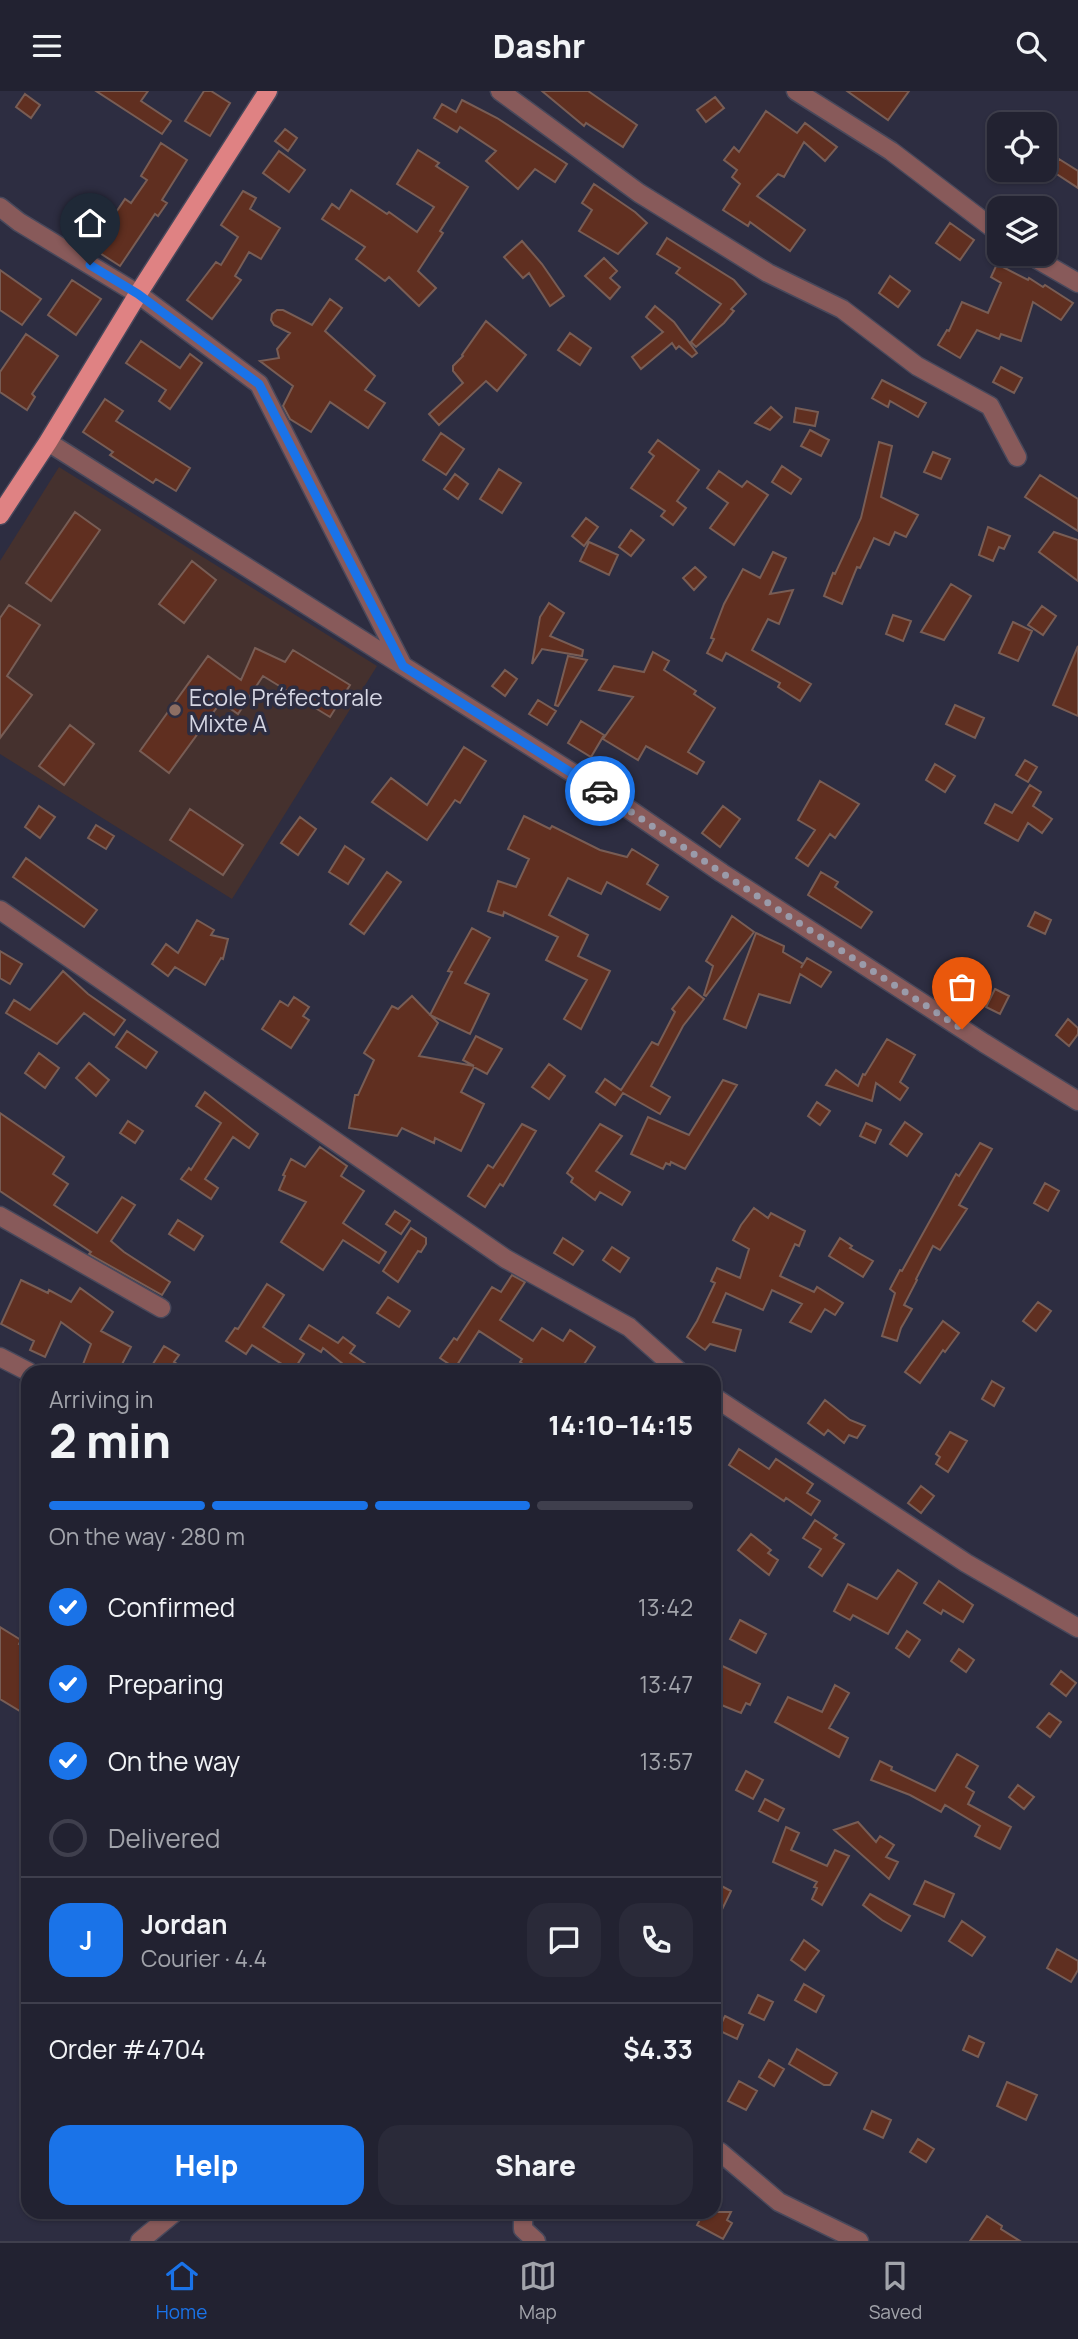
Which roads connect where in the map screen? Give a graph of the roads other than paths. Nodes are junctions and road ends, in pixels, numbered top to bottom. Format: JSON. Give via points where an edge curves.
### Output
{"nodes":[{"id":1,"x":268,"y":91,"type":"edge"},
{"id":2,"x":500,"y":91,"type":"edge"},
{"id":3,"x":796,"y":91,"type":"edge"},
{"id":4,"x":0,"y":207,"type":"edge"},
{"id":5,"x":987,"y":224,"type":"edge"},
{"id":6,"x":1049,"y":266,"type":"edge"},
{"id":7,"x":1078,"y":283,"type":"edge"},
{"id":8,"x":138,"y":294,"type":"junction"},
{"id":9,"x":48,"y":442,"type":"junction"},
{"id":10,"x":1017,"y":457,"type":"dead end"},
{"id":11,"x":0,"y":515,"type":"edge"},
{"id":12,"x":403,"y":666,"type":"junction"},
{"id":13,"x":0,"y":910,"type":"edge"},
{"id":14,"x":1078,"y":1101,"type":"edge"},
{"id":15,"x":0,"y":1216,"type":"edge"},
{"id":16,"x":161,"y":1308,"type":"dead end"},
{"id":17,"x":0,"y":1357,"type":"edge"},
{"id":18,"x":672,"y":1365,"type":"edge"},
{"id":19,"x":21,"y":1368,"type":"edge"},
{"id":20,"x":721,"y":1402,"type":"edge"},
{"id":21,"x":1078,"y":1628,"type":"edge"},
{"id":22,"x":721,"y":2153,"type":"edge"},
{"id":23,"x":167,"y":2219,"type":"edge"},
{"id":24,"x":523,"y":2219,"type":"edge"},
{"id":25,"x":140,"y":2241,"type":"edge"},
{"id":26,"x":536,"y":2241,"type":"edge"},
{"id":27,"x":859,"y":2241,"type":"edge"}],
"edges":[{"from":1,"to":8,"type":"main road"},
{"from":2,"to":10,"type":"street","via":[[639,193],[768,272],[842,309],[917,366],[990,406]]},
{"from":3,"to":5,"type":"street","via":[[903,160]]},
{"from":4,"to":8,"type":"street"},
{"from":6,"to":7,"type":"street"},
{"from":8,"to":9,"type":"main road"},
{"from":8,"to":12,"type":"street","via":[[259,384]]},
{"from":9,"to":11,"type":"main road"},
{"from":9,"to":12,"type":"street"},
{"from":12,"to":14,"type":"street"},
{"from":13,"to":18,"type":"street","via":[[506,1259],[629,1327]]},
{"from":15,"to":16,"type":"street"},
{"from":17,"to":19,"type":"street"},
{"from":20,"to":21,"type":"street","via":[[966,1563]]},
{"from":22,"to":27,"type":"street","via":[[779,2202]]},
{"from":23,"to":25,"type":"street"},
{"from":24,"to":26,"type":"street","via":[[523,2229]]}]}
